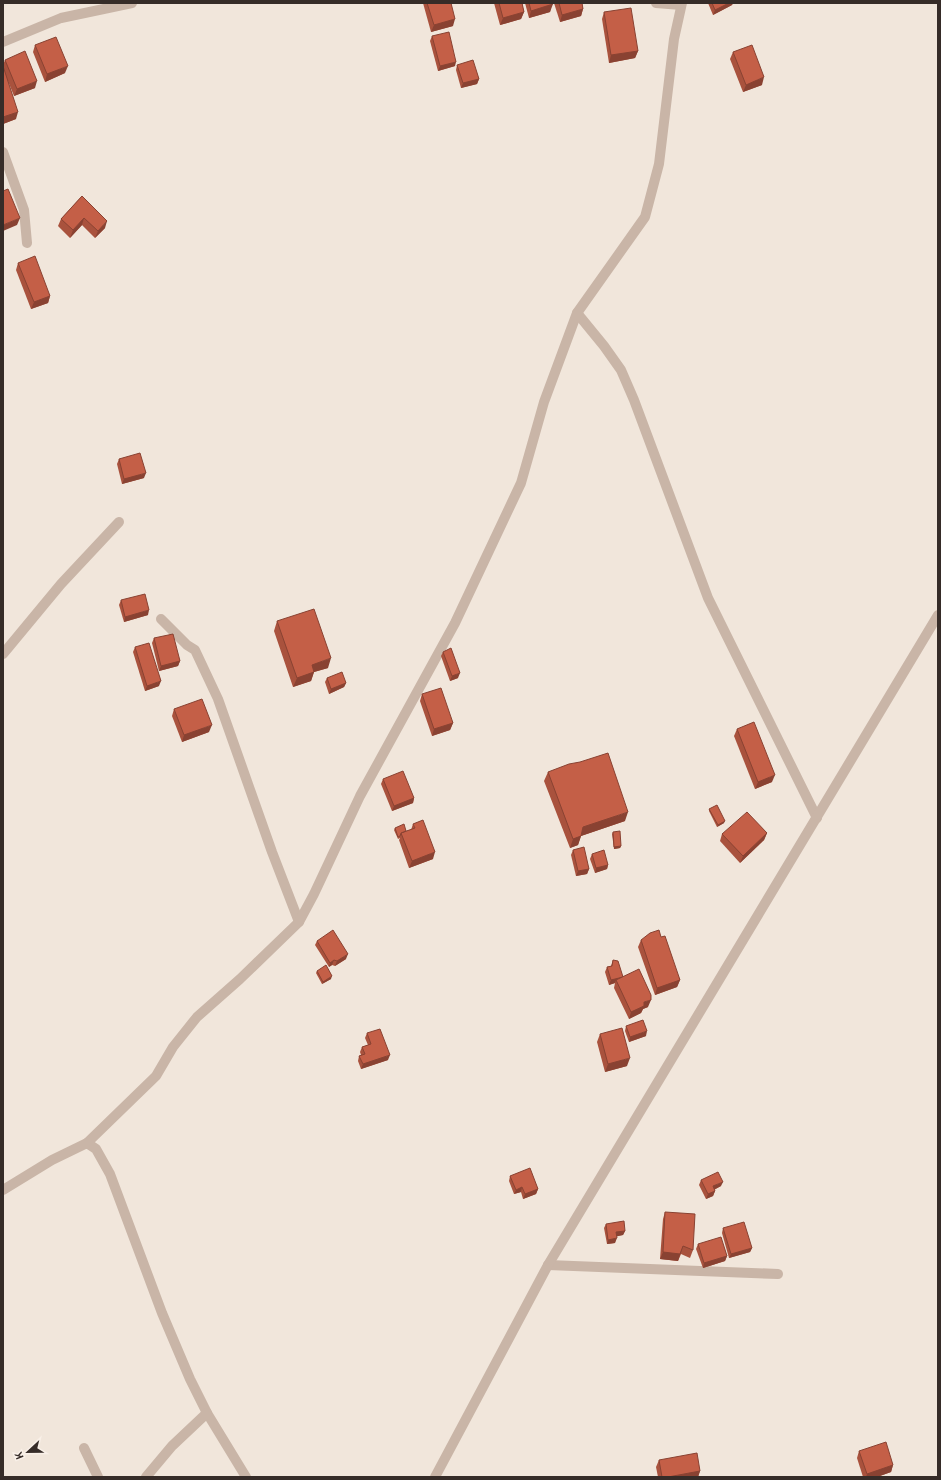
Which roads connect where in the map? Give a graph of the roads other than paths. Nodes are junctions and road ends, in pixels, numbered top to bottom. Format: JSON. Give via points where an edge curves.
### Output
{"nodes":[{"id":1,"x":132,"y":3,"type":"edge"},
{"id":2,"x":656,"y":3,"type":"edge"},
{"id":3,"x":681,"y":4,"type":"edge"},
{"id":4,"x":3,"y":42,"type":"edge"},
{"id":5,"x":3,"y":152,"type":"edge"},
{"id":6,"x":28,"y":243,"type":"dead end"},
{"id":7,"x":577,"y":313,"type":"junction"},
{"id":8,"x":119,"y":522,"type":"dead end"},
{"id":9,"x":938,"y":615,"type":"edge"},
{"id":10,"x":161,"y":619,"type":"dead end"},
{"id":11,"x":3,"y":654,"type":"edge"},
{"id":12,"x":817,"y":818,"type":"junction"},
{"id":13,"x":299,"y":922,"type":"junction"},
{"id":14,"x":87,"y":1143,"type":"junction"},
{"id":15,"x":3,"y":1190,"type":"edge"},
{"id":16,"x":548,"y":1265,"type":"junction"},
{"id":17,"x":778,"y":1274,"type":"dead end"},
{"id":18,"x":207,"y":1413,"type":"junction"},
{"id":19,"x":84,"y":1448,"type":"dead end"},
{"id":20,"x":98,"y":1477,"type":"edge"},
{"id":21,"x":146,"y":1477,"type":"edge"},
{"id":22,"x":246,"y":1477,"type":"edge"},
{"id":23,"x":435,"y":1477,"type":"edge"}],
"edges":[{"from":1,"to":4,"type":"street","via":[[61,18]]},
{"from":2,"to":3,"type":"street"},
{"from":3,"to":7,"type":"street","via":[[674,39],[659,164],[645,217]]},
{"from":5,"to":6,"type":"street","via":[[24,210]]},
{"from":7,"to":12,"type":"street","via":[[621,370],[708,598]]},
{"from":7,"to":13,"type":"street","via":[[544,402],[521,483],[455,624],[360,796]]},
{"from":8,"to":11,"type":"street","via":[[61,584]]},
{"from":9,"to":12,"type":"street"},
{"from":10,"to":13,"type":"street","via":[[195,650],[218,699]]},
{"from":12,"to":16,"type":"street"},
{"from":13,"to":14,"type":"street","via":[[197,1017],[173,1047],[156,1076]]},
{"from":14,"to":15,"type":"street","via":[[52,1160]]},
{"from":14,"to":18,"type":"street","via":[[96,1149],[110,1174],[162,1313]]},
{"from":16,"to":17,"type":"street"},
{"from":16,"to":23,"type":"street"},
{"from":18,"to":21,"type":"street","via":[[172,1446]]},
{"from":18,"to":22,"type":"street"},
{"from":19,"to":20,"type":"street"}]}
